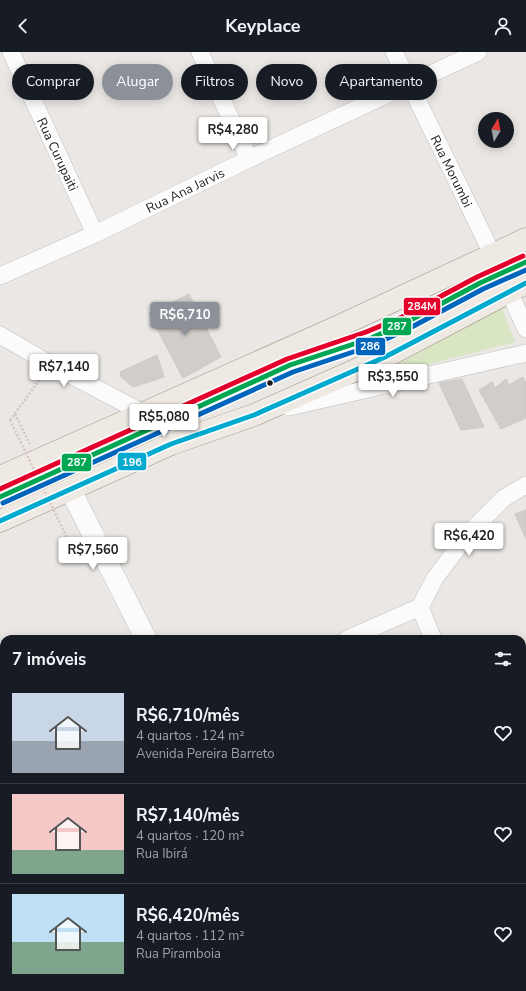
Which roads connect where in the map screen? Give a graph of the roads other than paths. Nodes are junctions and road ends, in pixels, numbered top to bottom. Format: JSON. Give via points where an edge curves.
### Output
{"nodes":[{"id":1,"x":11,"y":52,"type":"edge"},
{"id":2,"x":200,"y":52,"type":"edge"},
{"id":3,"x":394,"y":52,"type":"edge"},
{"id":4,"x":478,"y":52,"type":"edge"},
{"id":5,"x":400,"y":64,"type":"edge"},
{"id":6,"x":437,"y":71,"type":"edge"},
{"id":7,"x":375,"y":100,"type":"edge"},
{"id":8,"x":417,"y":100,"type":"edge"},
{"id":9,"x":249,"y":159,"type":"junction"},
{"id":10,"x":95,"y":234,"type":"junction"},
{"id":11,"x":526,"y":239,"type":"edge"},
{"id":12,"x":526,"y":262,"type":"edge"},
{"id":13,"x":0,"y":276,"type":"edge"},
{"id":14,"x":507,"y":276,"type":"edge"},
{"id":15,"x":526,"y":329,"type":"edge"},
{"id":16,"x":0,"y":336,"type":"edge"},
{"id":17,"x":526,"y":353,"type":"edge"},
{"id":18,"x":143,"y":413,"type":"junction"},
{"id":19,"x":254,"y":415,"type":"junction"},
{"id":20,"x":164,"y":422,"type":"junction"},
{"id":21,"x":197,"y":434,"type":"junction"},
{"id":22,"x":0,"y":477,"type":"edge"},
{"id":23,"x":526,"y":485,"type":"edge"},
{"id":24,"x":70,"y":489,"type":"junction"},
{"id":25,"x":0,"y":497,"type":"edge"},
{"id":26,"x":0,"y":521,"type":"edge"},
{"id":27,"x":420,"y":607,"type":"junction"},
{"id":28,"x":144,"y":635,"type":"edge"},
{"id":29,"x":356,"y":635,"type":"edge"},
{"id":30,"x":431,"y":635,"type":"edge"}],
"edges":[{"from":1,"to":10,"type":"street","name":"Rua Curupaiti"},
{"from":2,"to":9,"type":"street"},
{"from":3,"to":5,"type":"street","name":"Rua Morumbi"},
{"from":4,"to":6,"type":"street","name":"Rua Ana Jarvis"},
{"from":7,"to":9,"type":"street","name":"Rua Ana Jarvis"},
{"from":8,"to":14,"type":"street","name":"Rua Morumbi"},
{"from":9,"to":10,"type":"street","name":"Rua Ana Jarvis"},
{"from":10,"to":13,"type":"street","name":"Rua Ana Jarvis"},
{"from":11,"to":14,"type":"main road"},
{"from":12,"to":14,"type":"lane"},
{"from":14,"to":15,"type":"street","name":"Rua Morumbi"},
{"from":14,"to":18,"type":"main road","via":[[337,327]]},
{"from":14,"to":19,"type":"main road","via":[[385,357]]},
{"from":14,"to":20,"type":"lane","via":[[369,339],[290,365]]},
{"from":16,"to":18,"type":"street"},
{"from":17,"to":19,"type":"street"},
{"from":18,"to":20,"type":"street"},
{"from":18,"to":22,"type":"main road"},
{"from":19,"to":21,"type":"main road"},
{"from":20,"to":21,"type":"street"},
{"from":20,"to":25,"type":"lane"},
{"from":21,"to":24,"type":"main road"},
{"from":23,"to":27,"type":"street","via":[[504,498],[469,533],[435,578]]},
{"from":24,"to":26,"type":"main road"},
{"from":24,"to":28,"type":"street"},
{"from":27,"to":29,"type":"street"},
{"from":27,"to":30,"type":"street"}]}
